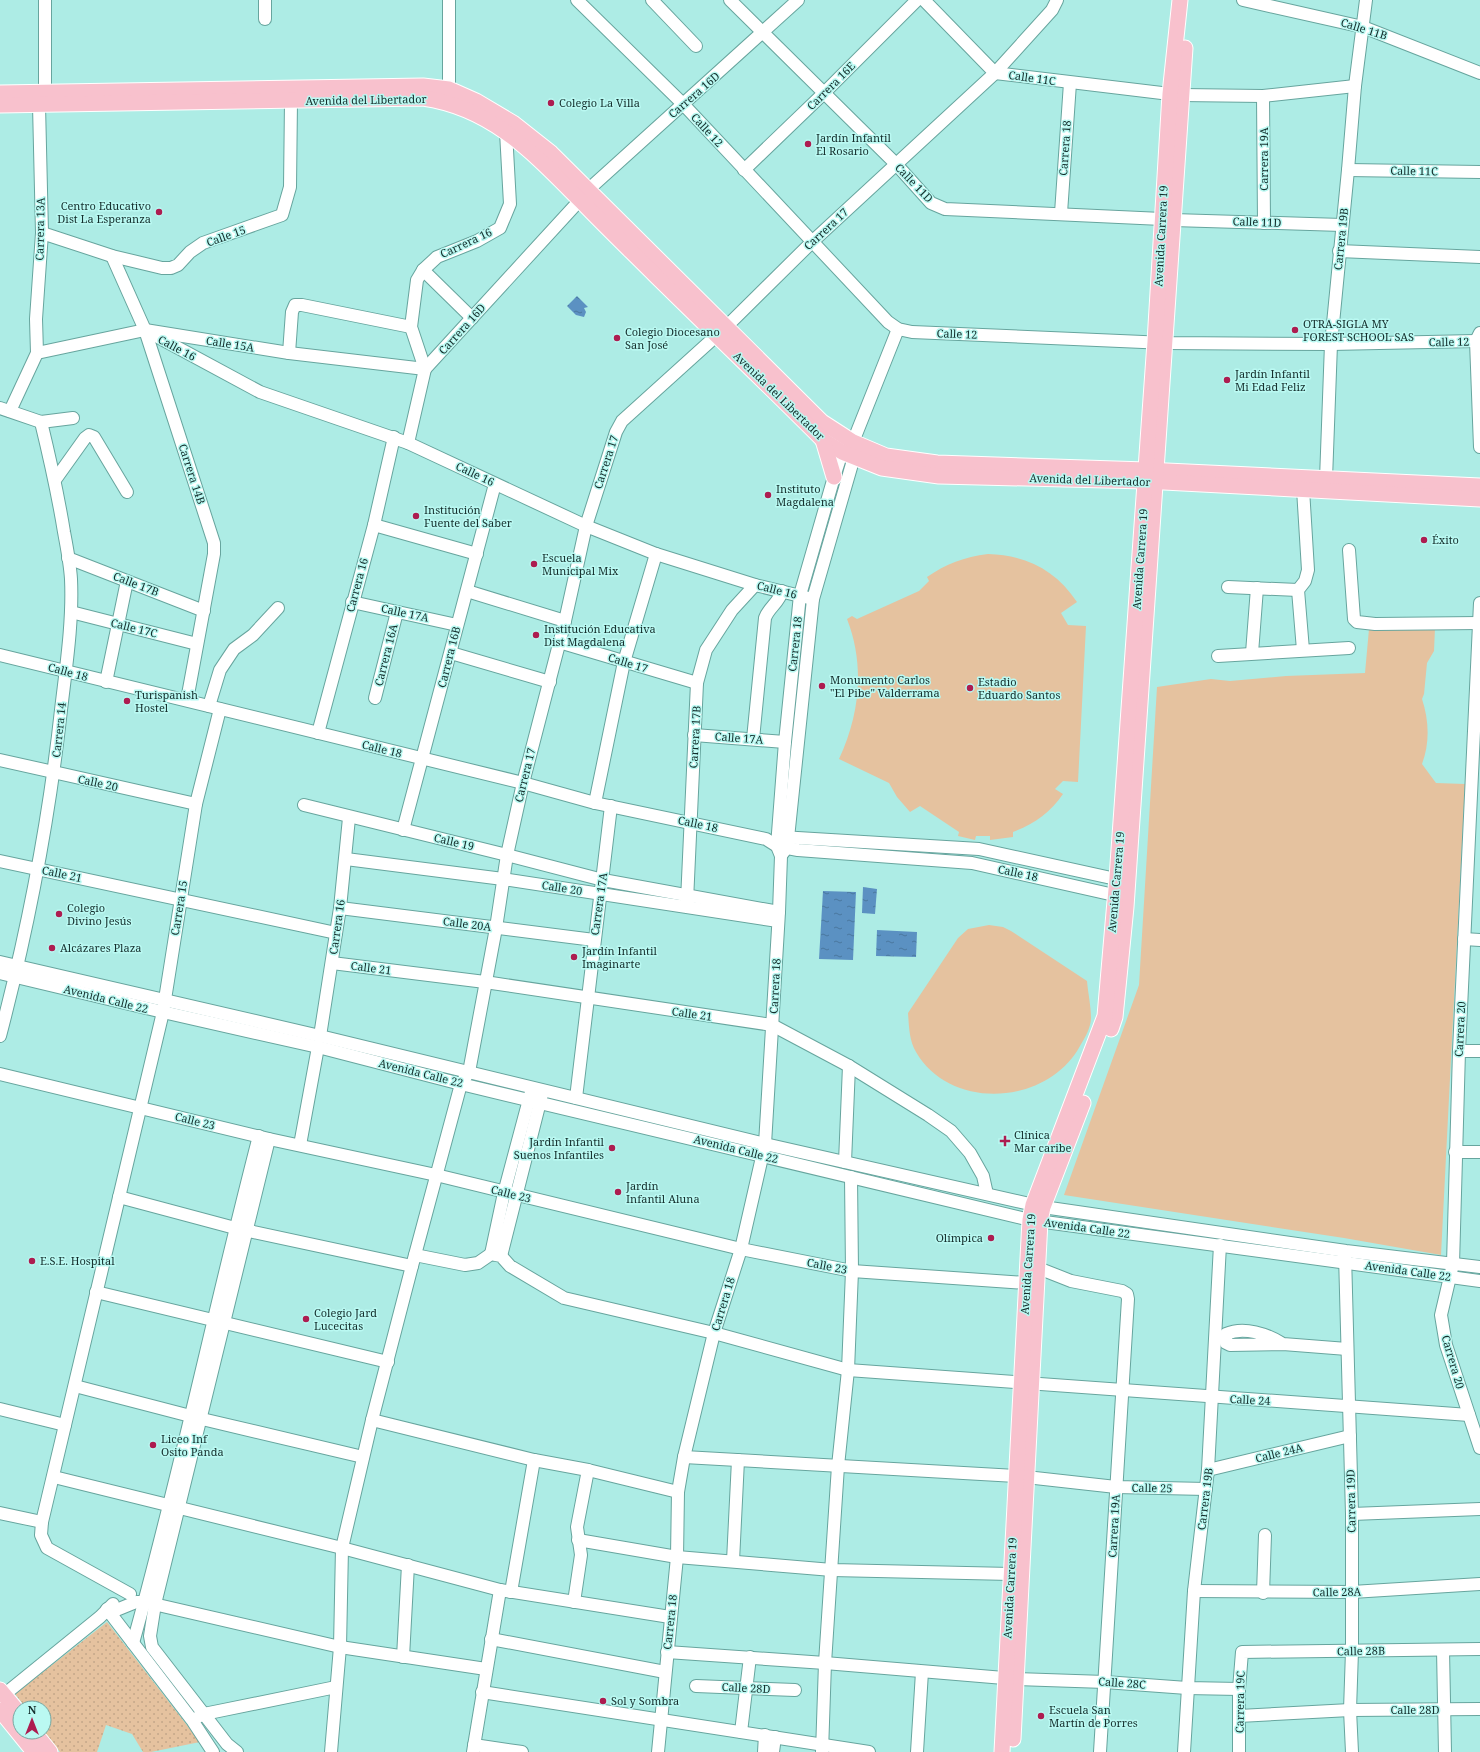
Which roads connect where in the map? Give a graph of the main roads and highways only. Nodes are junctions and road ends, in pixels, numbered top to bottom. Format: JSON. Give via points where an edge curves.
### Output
{"nodes":[{"id":1,"x":1180,"y":0,"type":"edge"},
{"id":2,"x":1190,"y":0,"type":"edge"},
{"id":3,"x":0,"y":93,"type":"edge"},
{"id":4,"x":1176,"y":95,"type":"junction"},
{"id":5,"x":449,"y":96,"type":"junction"},
{"id":6,"x":42,"y":99,"type":"junction"},
{"id":7,"x":0,"y":105,"type":"edge"},
{"id":8,"x":584,"y":195,"type":"junction"},
{"id":9,"x":721,"y":331,"type":"junction"},
{"id":10,"x":823,"y":440,"type":"junction"},
{"id":11,"x":850,"y":451,"type":"junction"},
{"id":12,"x":1151,"y":476,"type":"junction"},
{"id":13,"x":834,"y":477,"type":"road end"},
{"id":14,"x":1480,"y":486,"type":"edge"},
{"id":15,"x":1480,"y":499,"type":"edge"},
{"id":16,"x":1037,"y":1213,"type":"junction"},
{"id":17,"x":1026,"y":1383,"type":"junction"},
{"id":18,"x":1021,"y":1477,"type":"junction"},
{"id":19,"x":1010,"y":1679,"type":"junction"},
{"id":20,"x":1,"y":1694,"type":"edge"},
{"id":21,"x":12,"y":1706,"type":"edge"},
{"id":22,"x":0,"y":1710,"type":"edge"},
{"id":23,"x":40,"y":1740,"type":"edge"},
{"id":24,"x":34,"y":1752,"type":"edge"},
{"id":25,"x":50,"y":1752,"type":"edge"},
{"id":26,"x":1002,"y":1752,"type":"edge"},
{"id":27,"x":1012,"y":1752,"type":"edge"}],
"edges":[{"from":1,"to":4,"type":"main road","name":"Avenida Carrera 19"},
{"from":2,"to":4,"type":"main road","name":"Avenida Carrera 19"},
{"from":3,"to":6,"type":"main road","name":"Avenida del Libertador"},
{"from":4,"to":12,"type":"main road","name":"Avenida Carrera 19"},
{"from":5,"to":6,"type":"main road","name":"Avenida del Libertador","via":[[291,101]]},
{"from":5,"to":6,"type":"main road","name":"Avenida del Libertador","via":[[423,86]]},
{"from":5,"to":8,"type":"main road","name":"Avenida del Libertador","via":[[506,132]]},
{"from":5,"to":8,"type":"main road","name":"Avenida del Libertador","via":[[476,101],[513,123],[551,153]]},
{"from":6,"to":7,"type":"main road","name":"Avenida del Libertador"},
{"from":8,"to":9,"type":"main road","name":"Avenida del Libertador"},
{"from":9,"to":10,"type":"main road","name":"Avenida del Libertador"},
{"from":9,"to":11,"type":"main road","name":"Avenida del Libertador","via":[[822,422]]},
{"from":10,"to":11,"type":"main road","name":"Avenida del Libertador"},
{"from":10,"to":13,"type":"main road"},
{"from":11,"to":12,"type":"main road","name":"Avenida del Libertador","via":[[882,468],[939,476]]},
{"from":12,"to":14,"type":"main road","name":"Avenida del Libertador","via":[[1326,479]]},
{"from":12,"to":15,"type":"main road","name":"Avenida del Libertador","via":[[1303,489]]},
{"from":12,"to":16,"type":"main road","name":"Avenida Carrera 19","via":[[1121,897],[1105,1016]]},
{"from":16,"to":17,"type":"main road","name":"Avenida Carrera 19","via":[[1038,1268]]},
{"from":16,"to":17,"type":"main road","name":"Avenida Carrera 19","via":[[1026,1283]]},
{"from":17,"to":18,"type":"main road","name":"Avenida Carrera 19"},
{"from":18,"to":19,"type":"main road","name":"Avenida Carrera 19"},
{"from":18,"to":19,"type":"main road","name":"Avenida Carrera 19","via":[[1011,1574]]},
{"from":19,"to":26,"type":"main road","name":"Avenida Carrera 19"},
{"from":19,"to":27,"type":"main road","name":"Avenida Carrera 19"},
{"from":20,"to":21,"type":"main road"},
{"from":22,"to":24,"type":"main road"},
{"from":23,"to":25,"type":"main road"}]}
